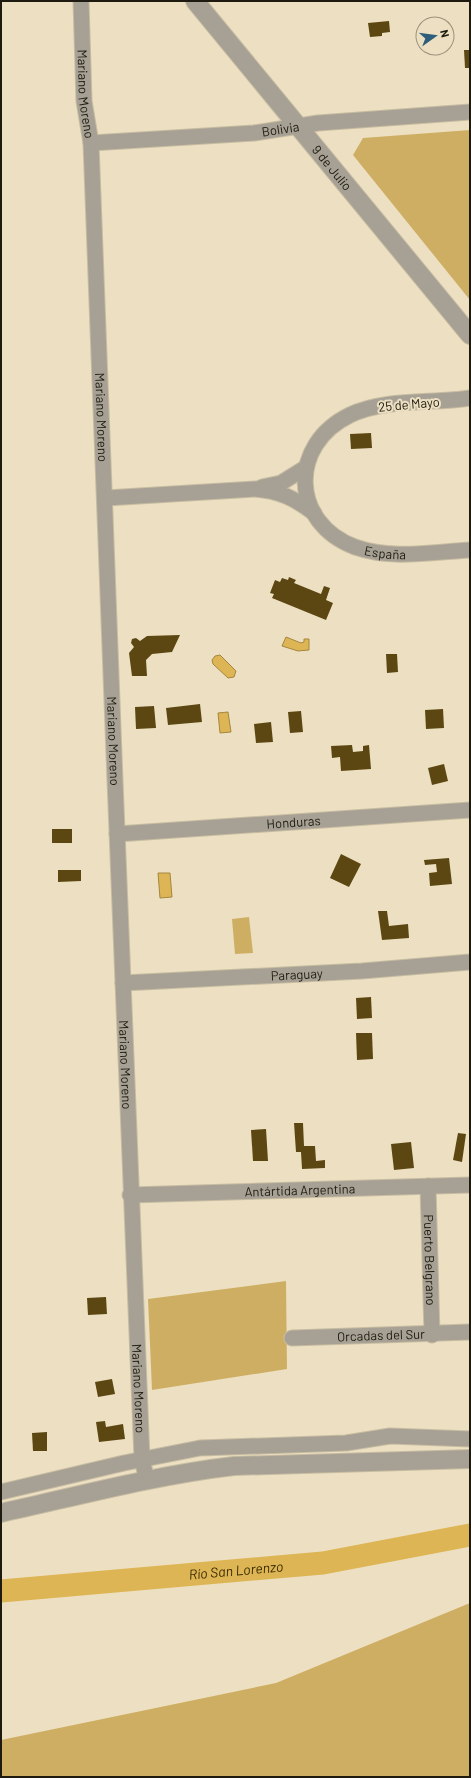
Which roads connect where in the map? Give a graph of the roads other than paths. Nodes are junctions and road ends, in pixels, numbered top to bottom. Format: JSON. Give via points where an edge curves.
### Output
{"nodes":[{"id":1,"x":81,"y":1,"type":"edge"},
{"id":2,"x":195,"y":1,"type":"edge"},
{"id":3,"x":470,"y":112,"type":"edge"},
{"id":4,"x":297,"y":126,"type":"junction"},
{"id":5,"x":90,"y":143,"type":"junction"},
{"id":6,"x":470,"y":335,"type":"edge"},
{"id":7,"x":470,"y":398,"type":"edge"},
{"id":8,"x":305,"y":468,"type":"junction"},
{"id":9,"x":255,"y":489,"type":"junction"},
{"id":10,"x":106,"y":498,"type":"junction"},
{"id":11,"x":314,"y":513,"type":"junction"},
{"id":12,"x":470,"y":550,"type":"edge"},
{"id":13,"x":470,"y":810,"type":"edge"},
{"id":14,"x":118,"y":834,"type":"junction"},
{"id":15,"x":470,"y":962,"type":"edge"},
{"id":16,"x":123,"y":983,"type":"junction"},
{"id":17,"x":470,"y":1185,"type":"edge"},
{"id":18,"x":428,"y":1186,"type":"junction"},
{"id":19,"x":130,"y":1195,"type":"junction"},
{"id":20,"x":470,"y":1332,"type":"edge"},
{"id":21,"x":432,"y":1335,"type":"junction"},
{"id":22,"x":292,"y":1338,"type":"dead end"},
{"id":23,"x":470,"y":1439,"type":"edge"},
{"id":24,"x":142,"y":1459,"type":"junction"},
{"id":25,"x":470,"y":1459,"type":"edge"},
{"id":26,"x":147,"y":1481,"type":"junction"},
{"id":27,"x":1,"y":1492,"type":"edge"},
{"id":28,"x":1,"y":1513,"type":"edge"}],
"edges":[{"from":1,"to":5,"type":"street","name":"Mariano Moreno","via":[[84,101]]},
{"from":2,"to":4,"type":"street","name":"9 de Julio"},
{"from":3,"to":4,"type":"street","name":"Bolivia"},
{"from":4,"to":5,"type":"street","name":"Bolivia","via":[[261,132]]},
{"from":4,"to":6,"type":"street","name":"9 de Julio"},
{"from":5,"to":10,"type":"street","name":"Mariano Moreno"},
{"from":7,"to":8,"type":"street","name":"25 de Mayo","via":[[386,405],[351,414],[319,438]]},
{"from":8,"to":9,"type":"street","name":"España","via":[[281,483]]},
{"from":8,"to":11,"type":"street","name":"España","via":[[306,489]]},
{"from":9,"to":10,"type":"street","name":"España"},
{"from":9,"to":11,"type":"street","name":"España","via":[[283,494]]},
{"from":10,"to":14,"type":"street","name":"Mariano Moreno"},
{"from":11,"to":12,"type":"street","name":"España","via":[[337,538],[374,552],[402,554]]},
{"from":13,"to":14,"type":"street","name":"Honduras"},
{"from":14,"to":16,"type":"street","name":"Mariano Moreno"},
{"from":15,"to":16,"type":"street","name":"Paraguay","via":[[362,971]]},
{"from":16,"to":19,"type":"street","name":"Mariano Moreno"},
{"from":17,"to":18,"type":"street","name":"Antártida Argentina"},
{"from":18,"to":19,"type":"street","name":"Antártida Argentina"},
{"from":18,"to":21,"type":"street","name":"Puerto Belgrano"},
{"from":19,"to":24,"type":"street","name":"Mariano Moreno"},
{"from":20,"to":21,"type":"street","name":"Orcadas del Sur"},
{"from":21,"to":22,"type":"street","name":"Orcadas del Sur"},
{"from":23,"to":24,"type":"street","via":[[390,1436],[346,1443],[184,1450]]},
{"from":24,"to":26,"type":"street","name":"Mariano Moreno"},
{"from":24,"to":27,"type":"street"},
{"from":25,"to":26,"type":"street","via":[[234,1466]]},
{"from":26,"to":28,"type":"street"}]}
